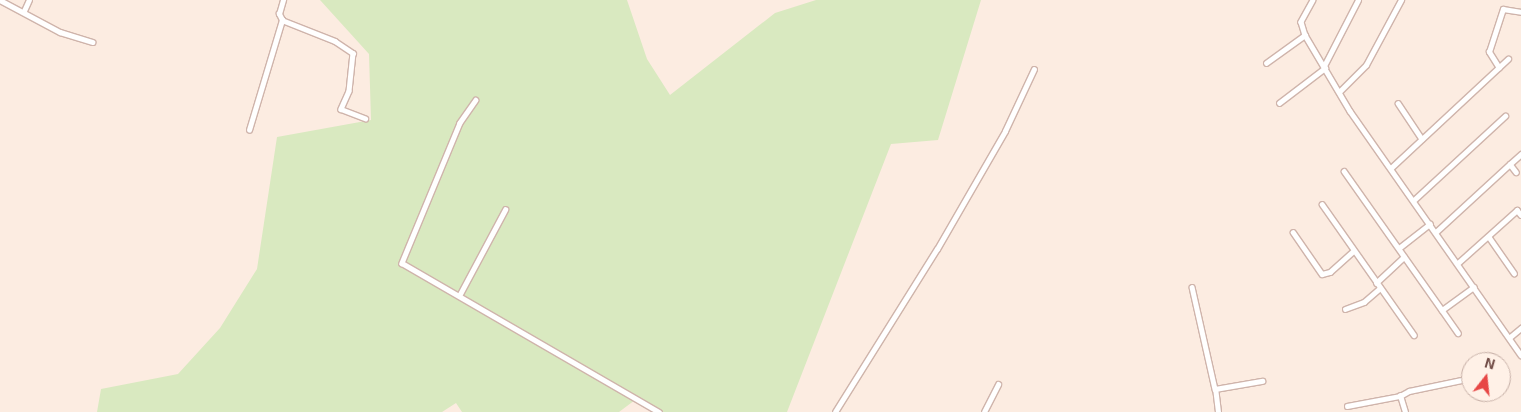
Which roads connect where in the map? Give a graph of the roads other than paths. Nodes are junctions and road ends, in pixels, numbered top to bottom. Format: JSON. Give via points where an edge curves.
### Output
{"nodes":[{"id":1,"x":0,"y":0,"type":"edge"},
{"id":2,"x":29,"y":0,"type":"edge"},
{"id":3,"x":283,"y":0,"type":"edge"},
{"id":4,"x":1313,"y":0,"type":"edge"},
{"id":5,"x":1358,"y":0,"type":"edge"},
{"id":6,"x":1401,"y":0,"type":"edge"},
{"id":7,"x":24,"y":11,"type":"junction"},
{"id":8,"x":1521,"y":12,"type":"edge"},
{"id":9,"x":282,"y":20,"type":"junction"},
{"id":10,"x":1305,"y":35,"type":"junction"},
{"id":11,"x":92,"y":42,"type":"dead end"},
{"id":12,"x":1508,"y":59,"type":"dead end"},
{"id":13,"x":1266,"y":63,"type":"dead end"},
{"id":14,"x":1325,"y":67,"type":"junction"},
{"id":15,"x":1499,"y":68,"type":"junction"},
{"id":16,"x":1034,"y":70,"type":"dead end"},
{"id":17,"x":1339,"y":92,"type":"junction"},
{"id":18,"x":476,"y":100,"type":"dead end"},
{"id":19,"x":1279,"y":103,"type":"dead end"},
{"id":20,"x":1398,"y":104,"type":"dead end"},
{"id":21,"x":1505,"y":116,"type":"dead end"},
{"id":22,"x":365,"y":118,"type":"dead end"},
{"id":23,"x":249,"y":130,"type":"dead end"},
{"id":24,"x":1422,"y":139,"type":"junction"},
{"id":25,"x":1521,"y":154,"type":"edge"},
{"id":26,"x":1510,"y":164,"type":"junction"},
{"id":27,"x":1391,"y":168,"type":"junction"},
{"id":28,"x":1344,"y":172,"type":"dead end"},
{"id":29,"x":1516,"y":172,"type":"dead end"},
{"id":30,"x":1414,"y":200,"type":"junction"},
{"id":31,"x":1322,"y":204,"type":"dead end"},
{"id":32,"x":1519,"y":208,"type":"edge"},
{"id":33,"x":505,"y":210,"type":"dead end"},
{"id":34,"x":1521,"y":215,"type":"edge"},
{"id":35,"x":1430,"y":224,"type":"junction"},
{"id":36,"x":1293,"y":232,"type":"dead end"},
{"id":37,"x":1436,"y":232,"type":"junction"},
{"id":38,"x":1489,"y":237,"type":"junction"},
{"id":39,"x":1399,"y":248,"type":"junction"},
{"id":40,"x":1353,"y":252,"type":"junction"},
{"id":41,"x":1404,"y":257,"type":"junction"},
{"id":42,"x":1458,"y":262,"type":"junction"},
{"id":43,"x":1514,"y":273,"type":"dead end"},
{"id":44,"x":1376,"y":282,"type":"junction"},
{"id":45,"x":1192,"y":287,"type":"dead end"},
{"id":46,"x":1474,"y":287,"type":"junction"},
{"id":47,"x":1380,"y":288,"type":"junction"},
{"id":48,"x":459,"y":296,"type":"junction"},
{"id":49,"x":1345,"y":309,"type":"dead end"},
{"id":50,"x":1442,"y":310,"type":"junction"},
{"id":51,"x":1521,"y":328,"type":"edge"},
{"id":52,"x":1458,"y":333,"type":"dead end"},
{"id":53,"x":1414,"y":335,"type":"dead end"},
{"id":54,"x":1509,"y":338,"type":"junction"},
{"id":55,"x":1521,"y":355,"type":"edge"},
{"id":56,"x":1262,"y":381,"type":"dead end"},
{"id":57,"x":1461,"y":381,"type":"edge"},
{"id":58,"x":998,"y":384,"type":"dead end"},
{"id":59,"x":1215,"y":389,"type":"junction"},
{"id":60,"x":1400,"y":396,"type":"junction"},
{"id":61,"x":1347,"y":406,"type":"dead end"},
{"id":62,"x":658,"y":412,"type":"edge"},
{"id":63,"x":836,"y":412,"type":"edge"},
{"id":64,"x":984,"y":412,"type":"edge"},
{"id":65,"x":1218,"y":412,"type":"edge"},
{"id":66,"x":1405,"y":412,"type":"edge"}],
"edges":[{"from":1,"to":7,"type":"street"},
{"from":2,"to":7,"type":"street"},
{"from":3,"to":9,"type":"street","via":[[279,14]]},
{"from":4,"to":10,"type":"street","via":[[1301,22]]},
{"from":5,"to":14,"type":"street"},
{"from":6,"to":17,"type":"street","via":[[1366,65]]},
{"from":7,"to":11,"type":"street","via":[[60,32]]},
{"from":8,"to":15,"type":"street","via":[[1504,9],[1489,52]]},
{"from":9,"to":22,"type":"street","via":[[335,41],[354,54],[349,91],[341,109]]},
{"from":9,"to":23,"type":"street"},
{"from":10,"to":13,"type":"street"},
{"from":10,"to":14,"type":"street"},
{"from":12,"to":15,"type":"street"},
{"from":14,"to":17,"type":"street"},
{"from":14,"to":19,"type":"street"},
{"from":15,"to":24,"type":"street"},
{"from":16,"to":63,"type":"street","via":[[1004,131],[937,250]]},
{"from":17,"to":27,"type":"street"},
{"from":18,"to":48,"type":"street","via":[[460,123],[402,263]]},
{"from":20,"to":24,"type":"street"},
{"from":21,"to":30,"type":"street"},
{"from":24,"to":27,"type":"street"},
{"from":25,"to":26,"type":"street"},
{"from":26,"to":29,"type":"street"},
{"from":26,"to":37,"type":"street"},
{"from":27,"to":30,"type":"street"},
{"from":28,"to":39,"type":"street"},
{"from":30,"to":35,"type":"street"},
{"from":31,"to":40,"type":"street"},
{"from":32,"to":34,"type":"street"},
{"from":32,"to":38,"type":"street"},
{"from":33,"to":48,"type":"street"},
{"from":35,"to":37,"type":"street"},
{"from":35,"to":39,"type":"street"},
{"from":36,"to":40,"type":"street","via":[[1322,274],[1330,272]]},
{"from":37,"to":42,"type":"street"},
{"from":38,"to":42,"type":"street"},
{"from":38,"to":43,"type":"street"},
{"from":39,"to":41,"type":"street"},
{"from":40,"to":44,"type":"street"},
{"from":41,"to":44,"type":"street"},
{"from":41,"to":50,"type":"street"},
{"from":42,"to":46,"type":"street"},
{"from":44,"to":47,"type":"street"},
{"from":45,"to":59,"type":"street"},
{"from":46,"to":50,"type":"street"},
{"from":46,"to":54,"type":"street"},
{"from":47,"to":49,"type":"street","via":[[1364,302]]},
{"from":47,"to":53,"type":"street"},
{"from":48,"to":62,"type":"street"},
{"from":50,"to":52,"type":"street"},
{"from":51,"to":54,"type":"street"},
{"from":54,"to":55,"type":"street"},
{"from":56,"to":59,"type":"street"},
{"from":57,"to":60,"type":"street"},
{"from":58,"to":64,"type":"street"},
{"from":59,"to":65,"type":"street"},
{"from":60,"to":61,"type":"street"},
{"from":60,"to":66,"type":"street"}]}
